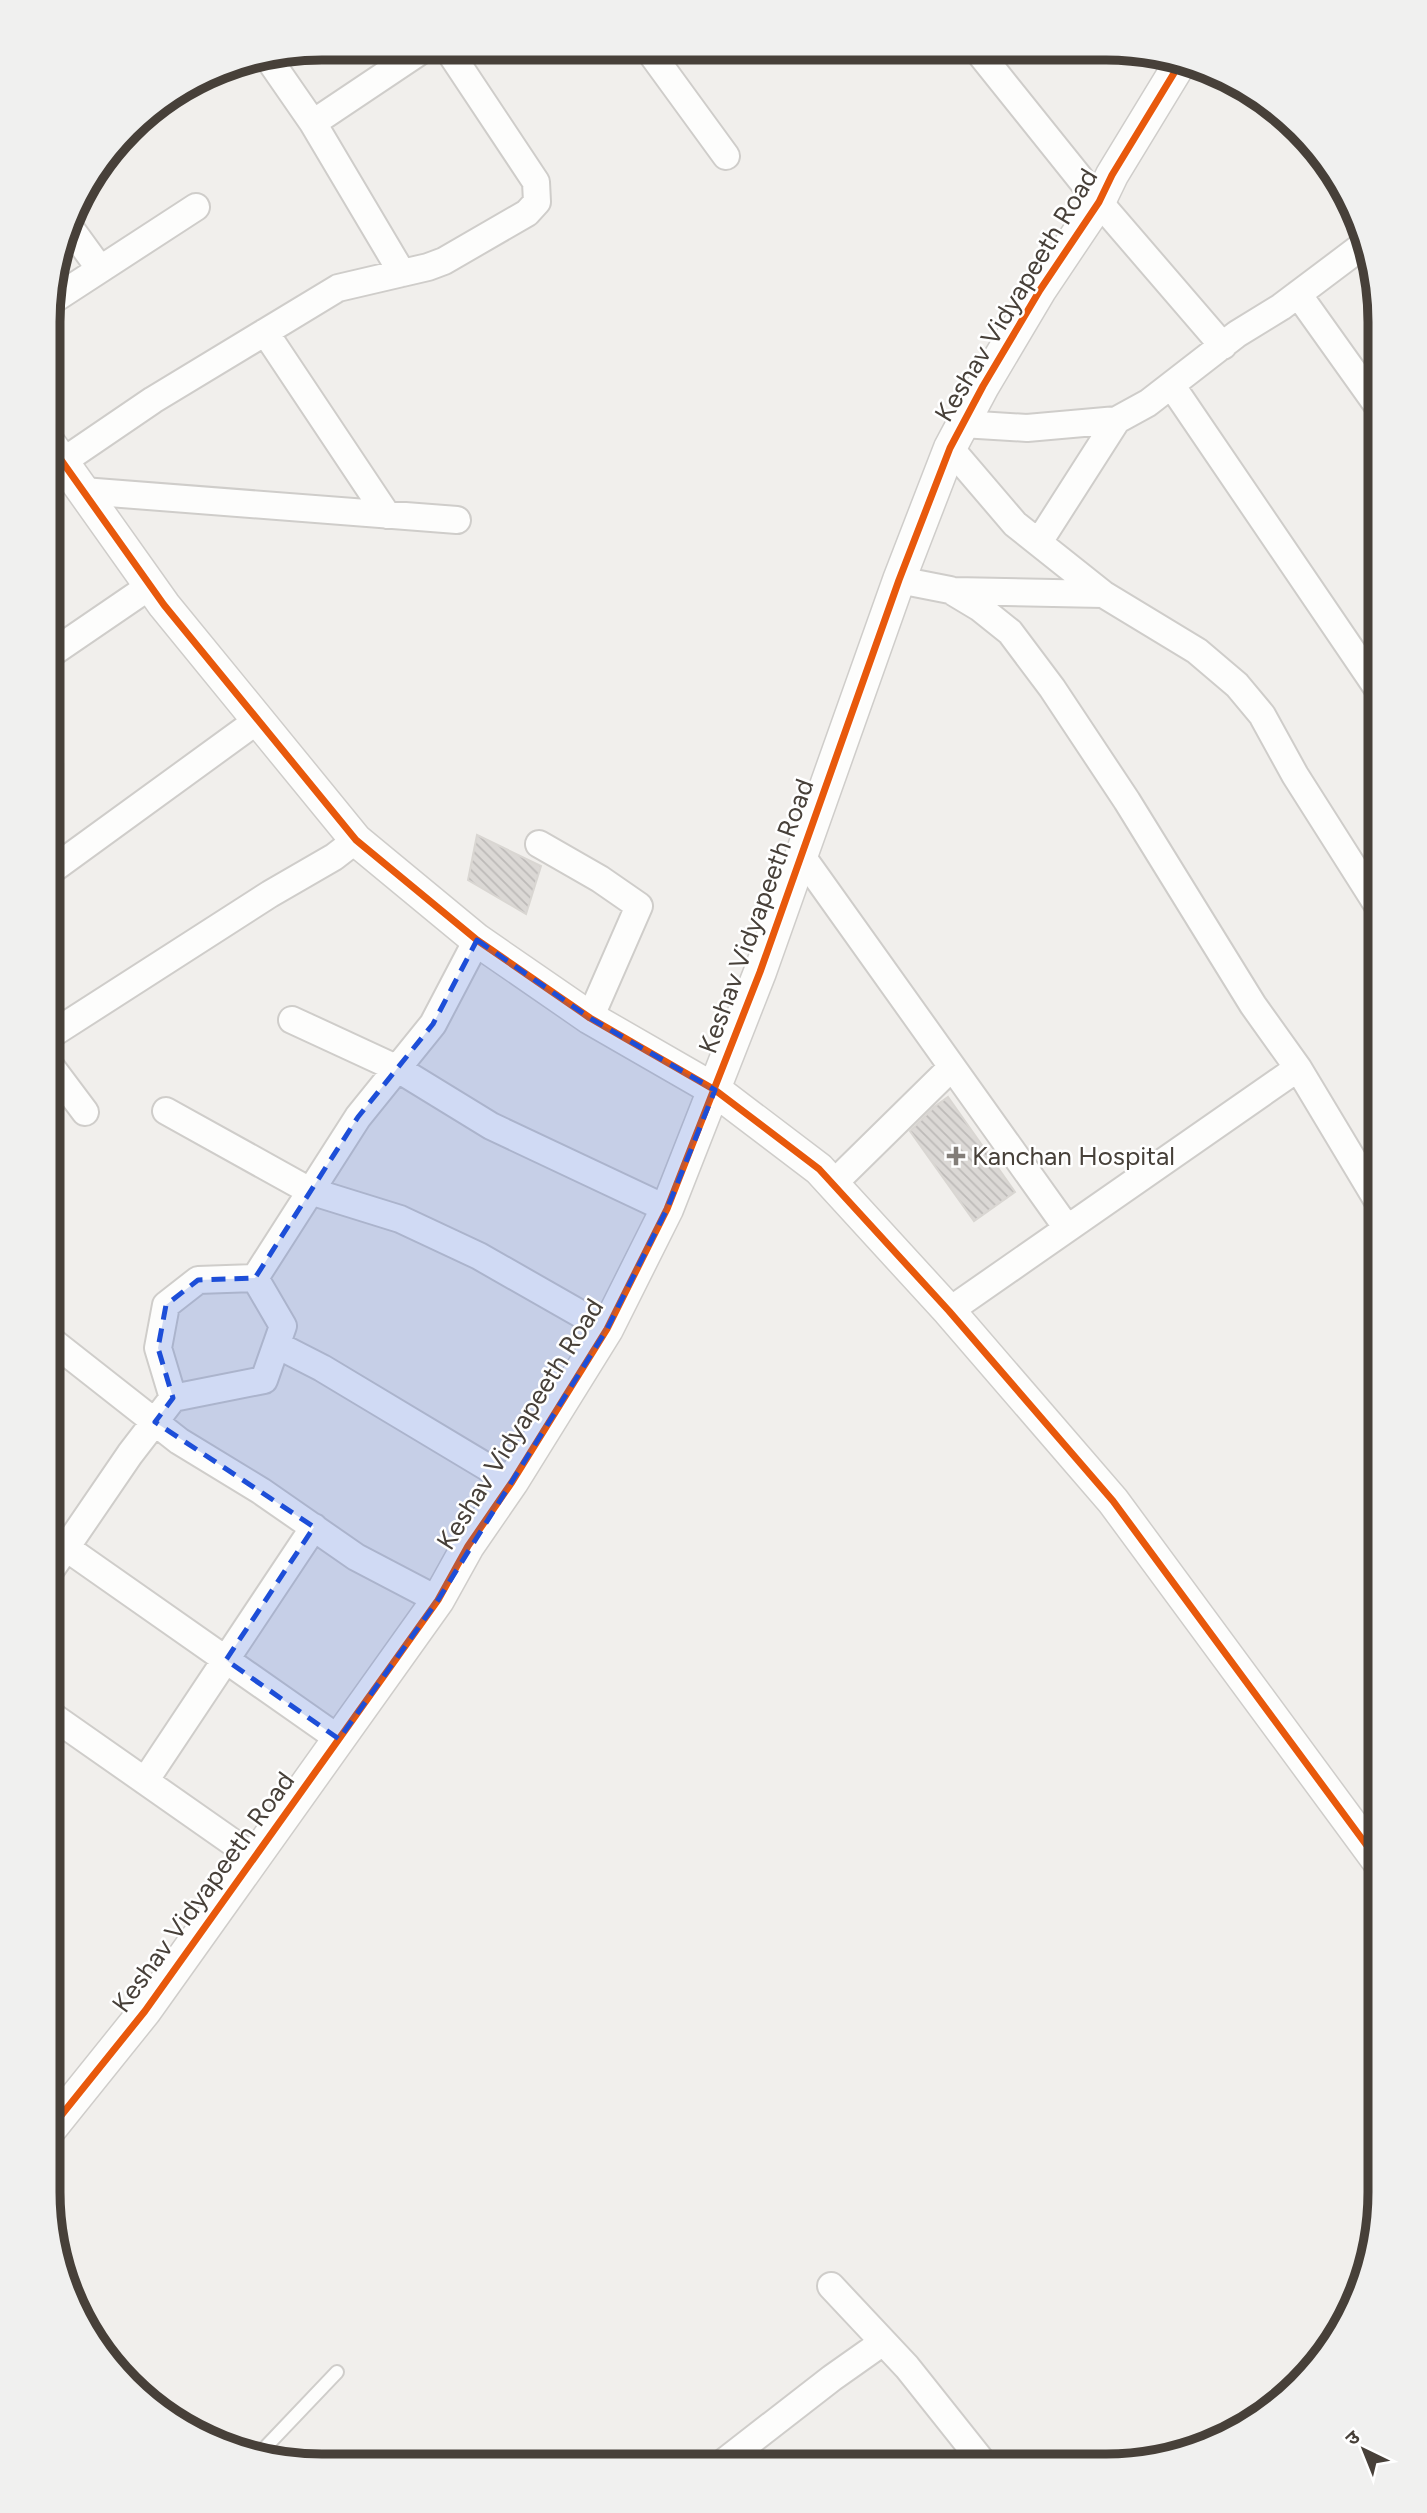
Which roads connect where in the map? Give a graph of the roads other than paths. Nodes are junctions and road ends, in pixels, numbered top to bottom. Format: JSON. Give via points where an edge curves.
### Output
{"nodes":[{"id":1,"x":409,"y":59,"type":"edge"},
{"id":2,"x":454,"y":59,"type":"edge"},
{"id":3,"x":655,"y":59,"type":"edge"},
{"id":4,"x":984,"y":59,"type":"edge"},
{"id":5,"x":273,"y":65,"type":"edge"},
{"id":6,"x":1177,"y":69,"type":"edge"},
{"id":7,"x":313,"y":123,"type":"junction"},
{"id":8,"x":726,"y":156,"type":"dead end"},
{"id":9,"x":1099,"y":202,"type":"junction"},
{"id":10,"x":196,"y":207,"type":"dead end"},
{"id":11,"x":74,"y":234,"type":"edge"},
{"id":12,"x":1358,"y":250,"type":"edge"},
{"id":13,"x":100,"y":269,"type":"junction"},
{"id":14,"x":402,"y":273,"type":"junction"},
{"id":15,"x":1298,"y":294,"type":"junction"},
{"id":16,"x":61,"y":295,"type":"edge"},
{"id":17,"x":265,"y":332,"type":"junction"},
{"id":18,"x":1223,"y":346,"type":"junction"},
{"id":19,"x":1172,"y":386,"type":"junction"},
{"id":20,"x":1368,"y":392,"type":"edge"},
{"id":21,"x":1118,"y":420,"type":"junction"},
{"id":22,"x":956,"y":436,"type":"junction"},
{"id":23,"x":60,"y":453,"type":"edge"},
{"id":24,"x":60,"y":463,"type":"edge"},
{"id":25,"x":83,"y":491,"type":"junction"},
{"id":26,"x":387,"y":515,"type":"junction"},
{"id":27,"x":457,"y":520,"type":"dead end"},
{"id":28,"x":1039,"y":542,"type":"junction"},
{"id":29,"x":899,"y":579,"type":"junction"},
{"id":30,"x":150,"y":586,"type":"junction"},
{"id":31,"x":950,"y":590,"type":"junction"},
{"id":32,"x":1103,"y":594,"type":"junction"},
{"id":33,"x":60,"y":647,"type":"edge"},
{"id":34,"x":1368,"y":674,"type":"edge"},
{"id":35,"x":258,"y":720,"type":"junction"},
{"id":36,"x":356,"y":841,"type":"junction"},
{"id":37,"x":539,"y":844,"type":"dead end"},
{"id":38,"x":801,"y":855,"type":"junction"},
{"id":39,"x":60,"y":864,"type":"edge"},
{"id":40,"x":1368,"y":875,"type":"edge"},
{"id":41,"x":477,"y":940,"type":"junction"},
{"id":42,"x":590,"y":1018,"type":"junction"},
{"id":43,"x":292,"y":1020,"type":"dead end"},
{"id":44,"x":60,"y":1029,"type":"edge"},
{"id":45,"x":952,"y":1067,"type":"junction"},
{"id":46,"x":1298,"y":1068,"type":"junction"},
{"id":47,"x":398,"y":1069,"type":"junction"},
{"id":48,"x":60,"y":1079,"type":"edge"},
{"id":49,"x":715,"y":1090,"type":"junction"},
{"id":50,"x":166,"y":1111,"type":"dead end"},
{"id":51,"x":85,"y":1112,"type":"dead end"},
{"id":52,"x":1368,"y":1183,"type":"edge"},
{"id":53,"x":832,"y":1184,"type":"junction"},
{"id":54,"x":310,"y":1191,"type":"junction"},
{"id":55,"x":667,"y":1209,"type":"junction"},
{"id":56,"x":1068,"y":1228,"type":"junction"},
{"id":57,"x":255,"y":1278,"type":"junction"},
{"id":58,"x":949,"y":1311,"type":"junction"},
{"id":59,"x":607,"y":1329,"type":"junction"},
{"id":60,"x":276,"y":1345,"type":"junction"},
{"id":61,"x":60,"y":1347,"type":"edge"},
{"id":62,"x":173,"y":1398,"type":"junction"},
{"id":63,"x":155,"y":1422,"type":"junction"},
{"id":64,"x":512,"y":1482,"type":"junction"},
{"id":65,"x":314,"y":1527,"type":"junction"},
{"id":66,"x":60,"y":1536,"type":"edge"},
{"id":67,"x":60,"y":1542,"type":"edge"},
{"id":68,"x":438,"y":1600,"type":"junction"},
{"id":69,"x":226,"y":1660,"type":"junction"},
{"id":70,"x":60,"y":1721,"type":"edge"},
{"id":71,"x":339,"y":1739,"type":"junction"},
{"id":72,"x":145,"y":1781,"type":"junction"},
{"id":73,"x":1368,"y":1846,"type":"edge"},
{"id":74,"x":255,"y":1858,"type":"junction"},
{"id":75,"x":60,"y":2117,"type":"edge"},
{"id":76,"x":831,"y":2287,"type":"dead end"},
{"id":77,"x":883,"y":2342,"type":"junction"},
{"id":78,"x":337,"y":2372,"type":"dead end"},
{"id":79,"x":265,"y":2447,"type":"edge"},
{"id":80,"x":734,"y":2454,"type":"edge"},
{"id":81,"x":976,"y":2454,"type":"edge"}],
"edges":[{"from":1,"to":7,"type":"street"},
{"from":2,"to":14,"type":"street","via":[[536,182],[537,201],[527,214],[444,261]]},
{"from":3,"to":8,"type":"street"},
{"from":4,"to":9,"type":"street"},
{"from":5,"to":7,"type":"street"},
{"from":6,"to":9,"type":"street","name":"Keshav Vidyapeeth Road"},
{"from":7,"to":14,"type":"street"},
{"from":9,"to":18,"type":"street"},
{"from":9,"to":22,"type":"street","name":"Keshav Vidyapeeth Road","via":[[1040,290]]},
{"from":10,"to":13,"type":"street"},
{"from":11,"to":13,"type":"street"},
{"from":12,"to":15,"type":"street"},
{"from":13,"to":16,"type":"street"},
{"from":14,"to":17,"type":"street","via":[[338,288]]},
{"from":15,"to":18,"type":"street"},
{"from":15,"to":20,"type":"street"},
{"from":17,"to":23,"type":"street"},
{"from":17,"to":26,"type":"street"},
{"from":18,"to":19,"type":"street"},
{"from":19,"to":21,"type":"street"},
{"from":19,"to":34,"type":"street"},
{"from":21,"to":22,"type":"street"},
{"from":21,"to":28,"type":"street"},
{"from":22,"to":28,"type":"street","via":[[1015,524]]},
{"from":22,"to":29,"type":"street","name":"Keshav Vidyapeeth Road"},
{"from":24,"to":25,"type":"street"},
{"from":25,"to":26,"type":"street"},
{"from":25,"to":30,"type":"street"},
{"from":26,"to":27,"type":"street"},
{"from":28,"to":32,"type":"street"},
{"from":29,"to":31,"type":"street"},
{"from":29,"to":38,"type":"street","name":"Keshav Vidyapeeth Road"},
{"from":30,"to":33,"type":"street"},
{"from":30,"to":35,"type":"street"},
{"from":31,"to":32,"type":"street"},
{"from":31,"to":46,"type":"street","via":[[1010,632],[1043,677],[1127,801],[1252,1005]]},
{"from":32,"to":40,"type":"street","via":[[1197,651],[1237,685],[1262,715],[1295,775]]},
{"from":35,"to":36,"type":"street"},
{"from":35,"to":39,"type":"street"},
{"from":36,"to":41,"type":"street"},
{"from":36,"to":44,"type":"street"},
{"from":37,"to":42,"type":"street","via":[[639,906]]},
{"from":38,"to":45,"type":"street"},
{"from":38,"to":49,"type":"street","name":"Keshav Vidyapeeth Road"},
{"from":41,"to":42,"type":"street"},
{"from":41,"to":47,"type":"street","via":[[433,1024]]},
{"from":42,"to":49,"type":"street"},
{"from":43,"to":47,"type":"street"},
{"from":45,"to":53,"type":"street"},
{"from":45,"to":56,"type":"street"},
{"from":46,"to":52,"type":"street"},
{"from":46,"to":56,"type":"street"},
{"from":47,"to":54,"type":"street","via":[[358,1117]]},
{"from":47,"to":55,"type":"street","via":[[491,1126]]},
{"from":48,"to":51,"type":"street"},
{"from":49,"to":53,"type":"street","via":[[819,1169]]},
{"from":49,"to":55,"type":"street","name":"Keshav Vidyapeeth Road"},
{"from":50,"to":54,"type":"street"},
{"from":53,"to":58,"type":"street"},
{"from":54,"to":57,"type":"street"},
{"from":54,"to":59,"type":"street","via":[[400,1219],[479,1256]]},
{"from":55,"to":59,"type":"street","name":"Keshav Vidyapeeth Road"},
{"from":56,"to":58,"type":"street"},
{"from":57,"to":60,"type":"street","via":[[283,1326]]},
{"from":57,"to":62,"type":"street","via":[[198,1280],[166,1305],[158,1348]]},
{"from":58,"to":73,"type":"street","via":[[1113,1501]]},
{"from":59,"to":64,"type":"street","name":"Keshav Vidyapeeth Road"},
{"from":60,"to":62,"type":"street","via":[[264,1380]]},
{"from":60,"to":64,"type":"street"},
{"from":61,"to":63,"type":"street"},
{"from":62,"to":63,"type":"street"},
{"from":63,"to":65,"type":"street"},
{"from":63,"to":66,"type":"street"},
{"from":64,"to":68,"type":"street","name":"Keshav Vidyapeeth Road"},
{"from":65,"to":68,"type":"street","via":[[356,1557]]},
{"from":65,"to":69,"type":"street"},
{"from":67,"to":69,"type":"street"},
{"from":68,"to":71,"type":"street","name":"Keshav Vidyapeeth Road"},
{"from":69,"to":71,"type":"street"},
{"from":69,"to":72,"type":"street"},
{"from":70,"to":72,"type":"street"},
{"from":71,"to":74,"type":"street","name":"Keshav Vidyapeeth Road"},
{"from":72,"to":74,"type":"street"},
{"from":74,"to":75,"type":"street","name":"Keshav Vidyapeeth Road","via":[[145,2011]]},
{"from":76,"to":77,"type":"street"},
{"from":77,"to":80,"type":"street"},
{"from":77,"to":81,"type":"street"},
{"from":78,"to":79,"type":"lane"}]}
